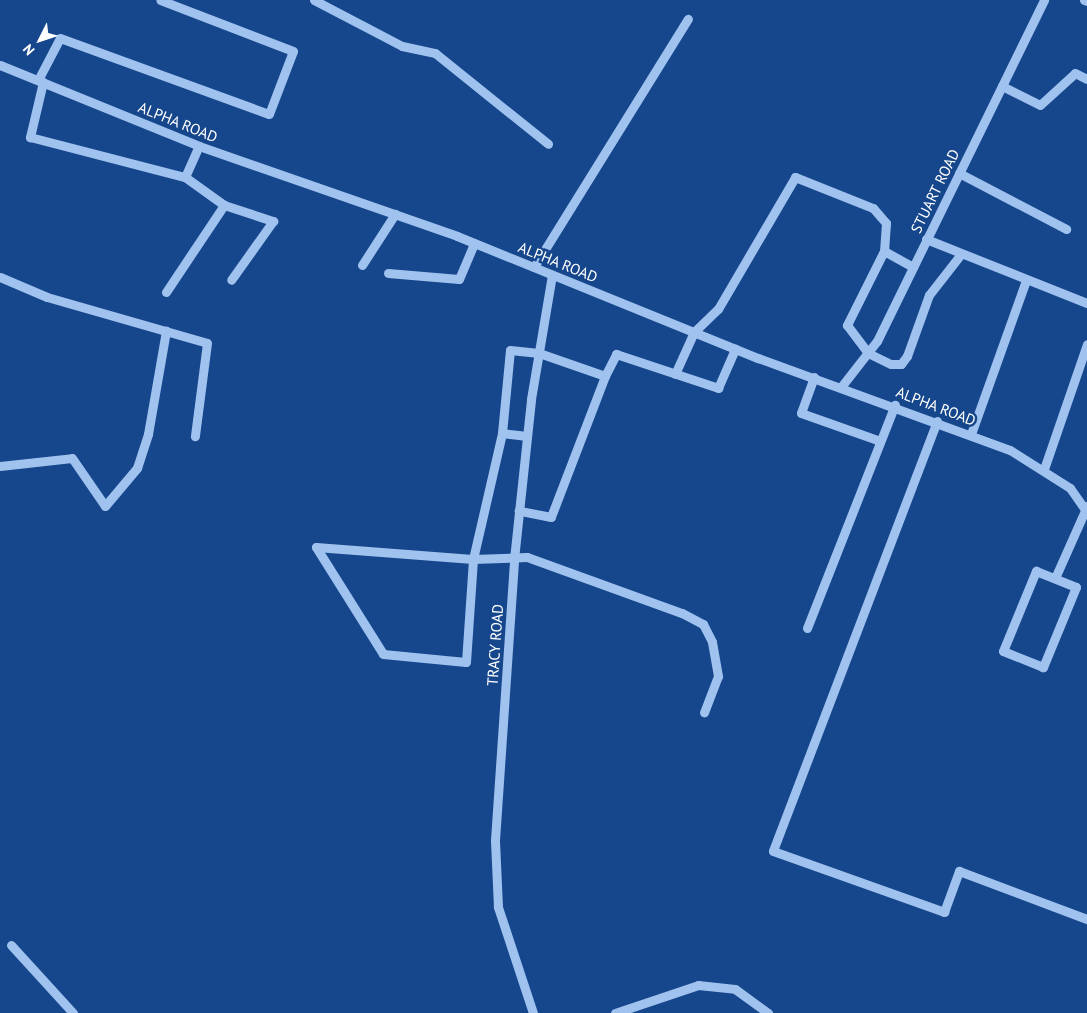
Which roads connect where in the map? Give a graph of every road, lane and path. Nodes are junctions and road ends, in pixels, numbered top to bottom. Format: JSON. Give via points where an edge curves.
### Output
{"nodes":[{"id":1,"x":160,"y":0,"type":"edge"},
{"id":2,"x":314,"y":0,"type":"edge"},
{"id":3,"x":1044,"y":0,"type":"edge"},
{"id":4,"x":688,"y":19,"type":"dead end"},
{"id":5,"x":0,"y":65,"type":"edge"},
{"id":6,"x":1087,"y":79,"type":"edge"},
{"id":7,"x":41,"y":81,"type":"junction"},
{"id":8,"x":1002,"y":86,"type":"junction"},
{"id":9,"x":548,"y":144,"type":"dead end"},
{"id":10,"x":199,"y":146,"type":"junction"},
{"id":11,"x":959,"y":173,"type":"junction"},
{"id":12,"x":185,"y":177,"type":"junction"},
{"id":13,"x":224,"y":204,"type":"junction"},
{"id":14,"x":395,"y":214,"type":"junction"},
{"id":15,"x":1066,"y":229,"type":"dead end"},
{"id":16,"x":926,"y":239,"type":"junction"},
{"id":17,"x":474,"y":243,"type":"junction"},
{"id":18,"x":884,"y":251,"type":"junction"},
{"id":19,"x":961,"y":254,"type":"junction"},
{"id":20,"x":362,"y":265,"type":"dead end"},
{"id":21,"x":534,"y":267,"type":"junction"},
{"id":22,"x":913,"y":267,"type":"junction"},
{"id":23,"x":388,"y":273,"type":"dead end"},
{"id":24,"x":552,"y":275,"type":"junction"},
{"id":25,"x":0,"y":278,"type":"edge"},
{"id":26,"x":231,"y":280,"type":"dead end"},
{"id":27,"x":1026,"y":280,"type":"junction"},
{"id":28,"x":166,"y":292,"type":"dead end"},
{"id":29,"x":1087,"y":303,"type":"edge"},
{"id":30,"x":166,"y":331,"type":"junction"},
{"id":31,"x":694,"y":332,"type":"junction"},
{"id":32,"x":1087,"y":344,"type":"edge"},
{"id":33,"x":735,"y":349,"type":"junction"},
{"id":34,"x":539,"y":353,"type":"junction"},
{"id":35,"x":868,"y":353,"type":"junction"},
{"id":36,"x":675,"y":374,"type":"junction"},
{"id":37,"x":605,"y":376,"type":"junction"},
{"id":38,"x":814,"y":377,"type":"junction"},
{"id":39,"x":841,"y":387,"type":"junction"},
{"id":40,"x":895,"y":405,"type":"junction"},
{"id":41,"x":937,"y":421,"type":"junction"},
{"id":42,"x":502,"y":433,"type":"junction"},
{"id":43,"x":971,"y":434,"type":"junction"},
{"id":44,"x":195,"y":436,"type":"dead end"},
{"id":45,"x":527,"y":436,"type":"junction"},
{"id":46,"x":880,"y":441,"type":"junction"},
{"id":47,"x":0,"y":466,"type":"edge"},
{"id":48,"x":1044,"y":469,"type":"junction"},
{"id":49,"x":1086,"y":509,"type":"edge"},
{"id":50,"x":519,"y":510,"type":"junction"},
{"id":51,"x":473,"y":558,"type":"junction"},
{"id":52,"x":514,"y":559,"type":"junction"},
{"id":53,"x":1055,"y":578,"type":"junction"},
{"id":54,"x":807,"y":628,"type":"dead end"},
{"id":55,"x":704,"y":712,"type":"dead end"},
{"id":56,"x":1087,"y":919,"type":"edge"},
{"id":57,"x":10,"y":945,"type":"dead end"},
{"id":58,"x":73,"y":1013,"type":"edge"},
{"id":59,"x":533,"y":1013,"type":"edge"},
{"id":60,"x":615,"y":1013,"type":"edge"},
{"id":61,"x":768,"y":1013,"type":"edge"}],
"edges":[{"from":1,"to":7,"type":"street","via":[[293,52],[269,114],[60,38]]},
{"from":2,"to":9,"type":"street","via":[[402,46],[435,53]]},
{"from":3,"to":8,"type":"street","name":"STUART ROAD"},
{"from":4,"to":21,"type":"street"},
{"from":5,"to":7,"type":"street","name":"ALPHA ROAD"},
{"from":6,"to":8,"type":"street","via":[[1075,73],[1040,105]]},
{"from":7,"to":10,"type":"street","name":"ALPHA ROAD"},
{"from":7,"to":12,"type":"street","via":[[30,137]]},
{"from":8,"to":11,"type":"street","name":"STUART ROAD"},
{"from":10,"to":12,"type":"street"},
{"from":10,"to":14,"type":"street","name":"ALPHA ROAD"},
{"from":11,"to":15,"type":"street"},
{"from":11,"to":16,"type":"street","name":"STUART ROAD"},
{"from":12,"to":13,"type":"street"},
{"from":13,"to":26,"type":"street","via":[[273,221]]},
{"from":13,"to":28,"type":"street"},
{"from":14,"to":17,"type":"street","name":"ALPHA ROAD"},
{"from":14,"to":20,"type":"street"},
{"from":16,"to":19,"type":"street"},
{"from":16,"to":22,"type":"street","name":"STUART ROAD"},
{"from":17,"to":21,"type":"street","name":"ALPHA ROAD"},
{"from":17,"to":23,"type":"street","via":[[459,278]]},
{"from":18,"to":22,"type":"street"},
{"from":18,"to":31,"type":"street","via":[[886,223],[873,208],[795,177],[718,309]]},
{"from":18,"to":35,"type":"street","via":[[847,325]]},
{"from":19,"to":27,"type":"street"},
{"from":19,"to":35,"type":"street","via":[[929,295],[901,364],[891,364]]},
{"from":21,"to":24,"type":"street","name":"ALPHA ROAD"},
{"from":22,"to":35,"type":"street","name":"STUART ROAD"},
{"from":24,"to":31,"type":"street","name":"ALPHA ROAD"},
{"from":24,"to":34,"type":"street","name":"TRACY ROAD"},
{"from":25,"to":30,"type":"street","via":[[47,297]]},
{"from":27,"to":29,"type":"street"},
{"from":27,"to":43,"type":"street"},
{"from":30,"to":44,"type":"street","via":[[207,343]]},
{"from":30,"to":47,"type":"street","via":[[148,434],[138,468],[106,506],[72,458]]},
{"from":31,"to":33,"type":"street","name":"ALPHA ROAD"},
{"from":31,"to":36,"type":"street"},
{"from":32,"to":48,"type":"street"},
{"from":33,"to":36,"type":"street","via":[[718,388]]},
{"from":33,"to":38,"type":"street","name":"ALPHA ROAD"},
{"from":34,"to":37,"type":"street"},
{"from":34,"to":42,"type":"street","via":[[510,350]]},
{"from":34,"to":45,"type":"street","name":"TRACY ROAD"},
{"from":35,"to":39,"type":"street","name":"STUART ROAD"},
{"from":36,"to":37,"type":"street","via":[[616,354]]},
{"from":37,"to":50,"type":"street","via":[[551,517]]},
{"from":38,"to":39,"type":"street","name":"ALPHA ROAD"},
{"from":38,"to":46,"type":"street","via":[[801,414]]},
{"from":39,"to":40,"type":"street","name":"ALPHA ROAD"},
{"from":40,"to":41,"type":"street","name":"ALPHA ROAD"},
{"from":40,"to":46,"type":"street"},
{"from":41,"to":43,"type":"street","name":"ALPHA ROAD"},
{"from":41,"to":56,"type":"street","via":[[773,850],[944,912],[959,871]]},
{"from":42,"to":45,"type":"street"},
{"from":42,"to":51,"type":"street"},
{"from":43,"to":48,"type":"street","name":"ALPHA ROAD"},
{"from":45,"to":50,"type":"street","name":"TRACY ROAD"},
{"from":46,"to":54,"type":"street"},
{"from":48,"to":49,"type":"street","name":"ALPHA ROAD","via":[[1070,488]]},
{"from":49,"to":53,"type":"street"},
{"from":50,"to":52,"type":"street","name":"TRACY ROAD"},
{"from":51,"to":51,"type":"street","via":[[466,662],[383,654],[316,546]]},
{"from":51,"to":52,"type":"street"},
{"from":52,"to":55,"type":"street","via":[[527,557],[702,624],[712,642],[718,676]]},
{"from":52,"to":59,"type":"street","name":"TRACY ROAD","via":[[495,840],[498,907]]},
{"from":53,"to":53,"type":"street","via":[[1076,587],[1043,667],[1003,650],[1036,571]]},
{"from":57,"to":58,"type":"street"},
{"from":60,"to":61,"type":"street","via":[[698,985],[735,989]]}]}
